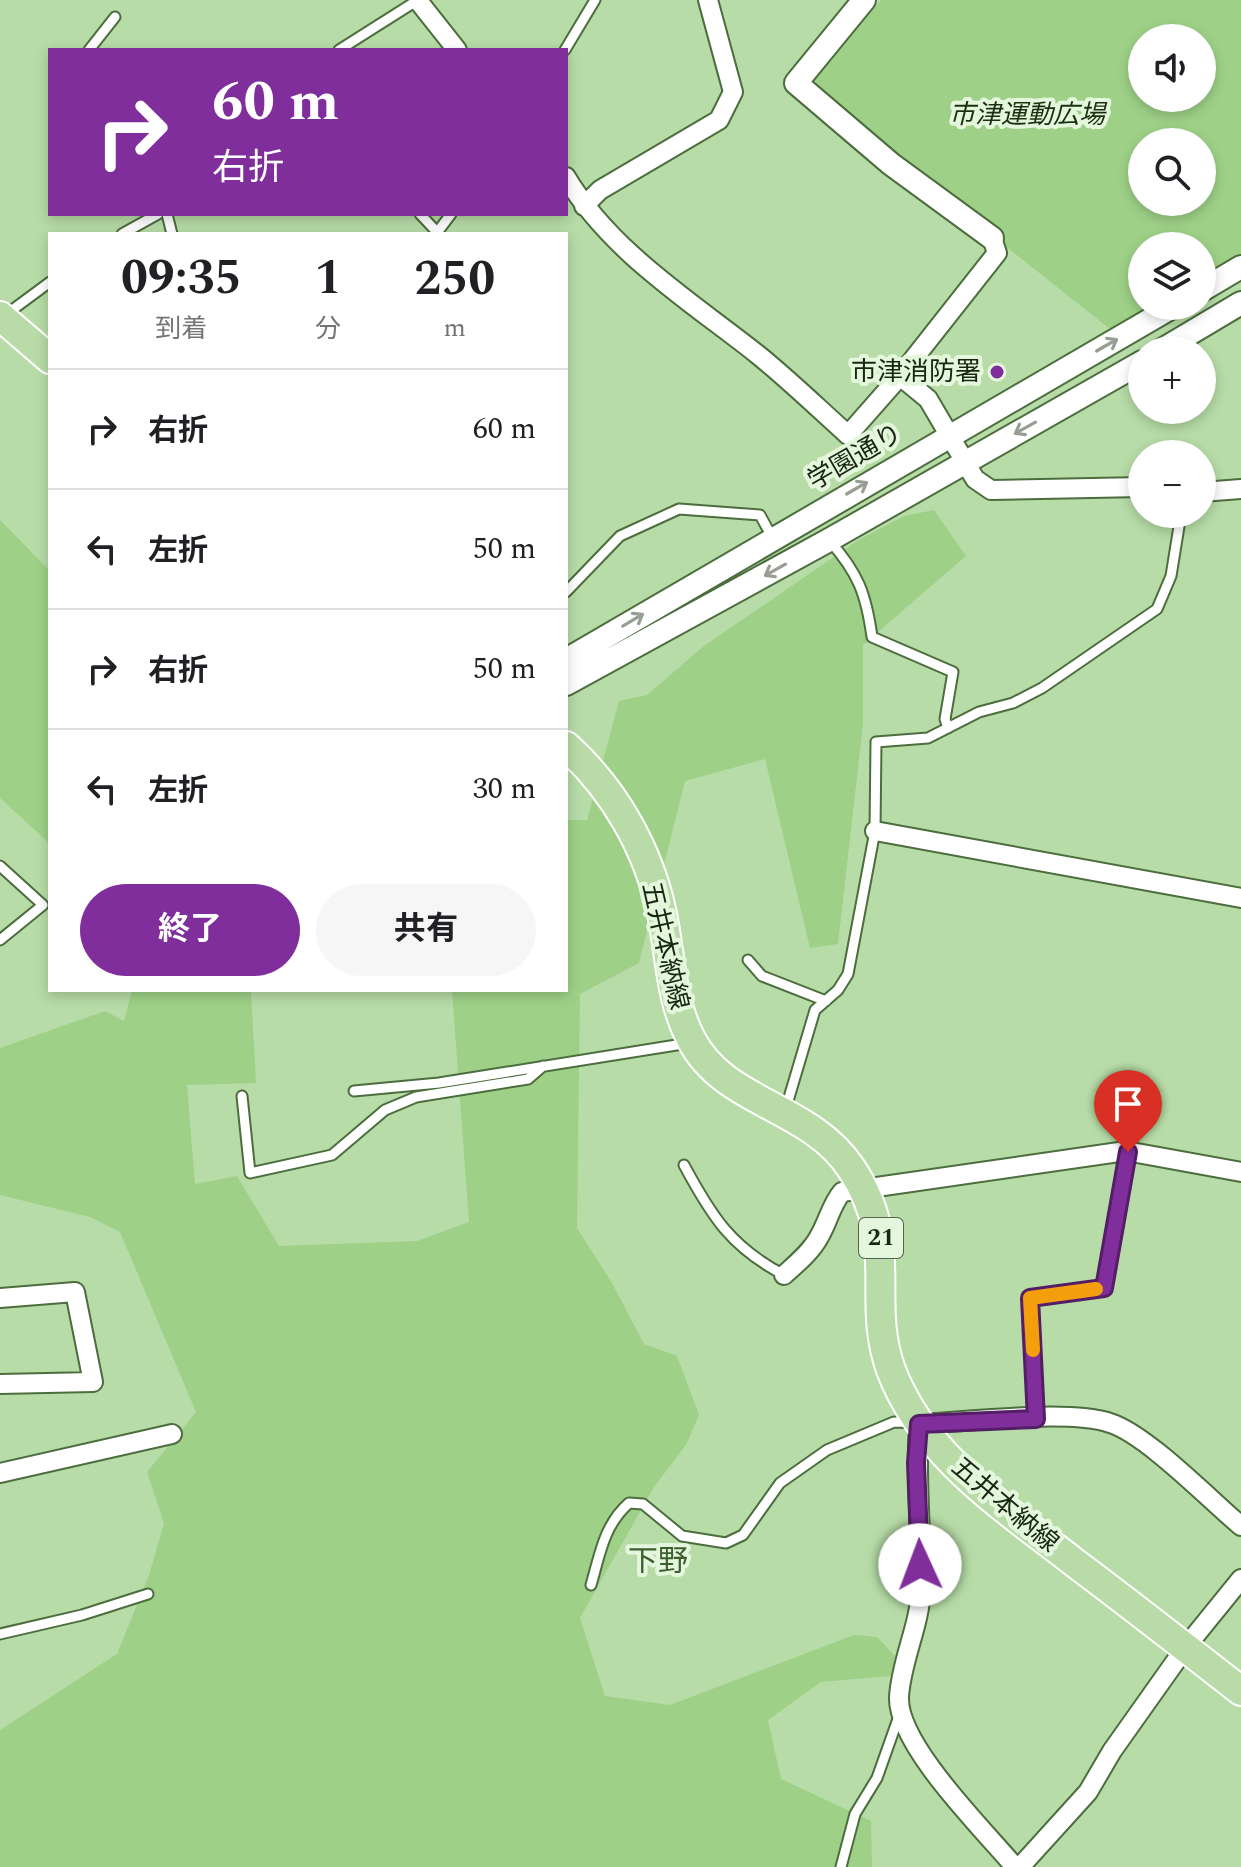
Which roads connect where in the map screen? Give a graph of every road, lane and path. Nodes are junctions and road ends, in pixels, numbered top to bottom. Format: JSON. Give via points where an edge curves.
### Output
{"nodes":[{"id":1,"x":595,"y":0,"type":"edge"},
{"id":2,"x":708,"y":0,"type":"edge"},
{"id":3,"x":864,"y":0,"type":"edge"},
{"id":4,"x":419,"y":1,"type":"edge"},
{"id":5,"x":115,"y":17,"type":"dead end"},
{"id":6,"x":91,"y":48,"type":"edge"},
{"id":7,"x":342,"y":48,"type":"edge"},
{"id":8,"x":455,"y":48,"type":"edge"},
{"id":9,"x":566,"y":48,"type":"edge"},
{"id":10,"x":568,"y":180,"type":"edge"},
{"id":11,"x":584,"y":206,"type":"junction"},
{"id":12,"x":154,"y":216,"type":"edge"},
{"id":13,"x":422,"y":216,"type":"edge"},
{"id":14,"x":449,"y":216,"type":"edge"},
{"id":15,"x":126,"y":232,"type":"edge"},
{"id":16,"x":436,"y":232,"type":"edge"},
{"id":17,"x":992,"y":238,"type":"joint"},
{"id":18,"x":1241,"y":267,"type":"edge"},
{"id":19,"x":1216,"y":282,"type":"edge"},
{"id":20,"x":48,"y":283,"type":"edge"},
{"id":21,"x":1241,"y":303,"type":"edge"},
{"id":22,"x":1,"y":316,"type":"edge"},
{"id":23,"x":1150,"y":320,"type":"edge"},
{"id":24,"x":1186,"y":336,"type":"edge"},
{"id":25,"x":48,"y":357,"type":"edge"},
{"id":26,"x":1067,"y":368,"type":"junction"},
{"id":27,"x":1128,"y":370,"type":"edge"},
{"id":28,"x":900,"y":376,"type":"junction"},
{"id":29,"x":1082,"y":395,"type":"junction"},
{"id":30,"x":951,"y":434,"type":"junction"},
{"id":31,"x":966,"y":461,"type":"junction"},
{"id":32,"x":1128,"y":487,"type":"edge"},
{"id":33,"x":1241,"y":489,"type":"edge"},
{"id":34,"x":1216,"y":491,"type":"edge"},
{"id":35,"x":1179,"y":528,"type":"edge"},
{"id":36,"x":772,"y":537,"type":"junction"},
{"id":37,"x":829,"y":540,"type":"junction"},
{"id":38,"x":568,"y":590,"type":"edge"},
{"id":39,"x":568,"y":659,"type":"edge"},
{"id":40,"x":568,"y":683,"type":"edge"},
{"id":41,"x":948,"y":728,"type":"junction"},
{"id":42,"x":568,"y":748,"type":"edge"},
{"id":43,"x":875,"y":831,"type":"junction"},
{"id":44,"x":0,"y":866,"type":"edge"},
{"id":45,"x":1241,"y":898,"type":"edge"},
{"id":46,"x":0,"y":940,"type":"edge"},
{"id":47,"x":748,"y":960,"type":"dead end"},
{"id":48,"x":826,"y":1001,"type":"junction"},
{"id":49,"x":692,"y":1042,"type":"junction"},
{"id":50,"x":543,"y":1066,"type":"junction"},
{"id":51,"x":354,"y":1091,"type":"dead end"},
{"id":52,"x":242,"y":1096,"type":"dead end"},
{"id":53,"x":785,"y":1111,"type":"junction"},
{"id":54,"x":1128,"y":1152,"type":"junction"},
{"id":55,"x":684,"y":1165,"type":"dead end"},
{"id":56,"x":1241,"y":1172,"type":"edge"},
{"id":57,"x":864,"y":1189,"type":"junction"},
{"id":58,"x":784,"y":1275,"type":"joint"},
{"id":59,"x":0,"y":1298,"type":"edge"},
{"id":60,"x":0,"y":1384,"type":"edge"},
{"id":61,"x":1036,"y":1419,"type":"junction"},
{"id":62,"x":919,"y":1424,"type":"junction"},
{"id":63,"x":172,"y":1434,"type":"dead end"},
{"id":64,"x":0,"y":1473,"type":"edge"},
{"id":65,"x":1241,"y":1526,"type":"edge"},
{"id":66,"x":1241,"y":1579,"type":"edge"},
{"id":67,"x":591,"y":1585,"type":"dead end"},
{"id":68,"x":148,"y":1594,"type":"dead end"},
{"id":69,"x":0,"y":1634,"type":"edge"},
{"id":70,"x":1185,"y":1648,"type":"junction"},
{"id":71,"x":1241,"y":1691,"type":"edge"},
{"id":72,"x":902,"y":1709,"type":"junction"},
{"id":73,"x":841,"y":1867,"type":"edge"},
{"id":74,"x":1018,"y":1867,"type":"edge"}],
"edges":[{"from":1,"to":9,"type":"lane"},
{"from":2,"to":11,"type":"street","via":[[733,92],[719,120],[600,190]]},
{"from":3,"to":17,"type":"street","via":[[796,83],[891,164]]},
{"from":4,"to":7,"type":"lane"},
{"from":4,"to":8,"type":"street"},
{"from":5,"to":6,"type":"lane"},
{"from":10,"to":11,"type":"street"},
{"from":11,"to":28,"type":"street","via":[[610,235],[848,435]]},
{"from":12,"to":15,"type":"lane"},
{"from":13,"to":16,"type":"lane"},
{"from":14,"to":16,"type":"lane"},
{"from":17,"to":28,"type":"street","via":[[997,253]]},
{"from":18,"to":19,"type":"street"},
{"from":20,"to":22,"type":"lane"},
{"from":21,"to":24,"type":"street"},
{"from":22,"to":25,"type":"main road"},
{"from":26,"to":23,"type":"street","name":"学園通り","one_way":true},
{"from":26,"to":29,"type":"street"},
{"from":26,"to":30,"type":"street","name":"学園通り"},
{"from":27,"to":29,"type":"street"},
{"from":28,"to":30,"type":"street","via":[[928,399]]},
{"from":29,"to":31,"type":"street","one_way":true},
{"from":30,"to":31,"type":"street"},
{"from":36,"to":30,"type":"street","name":"学園通り","one_way":true},
{"from":31,"to":32,"type":"street","via":[[975,479],[991,490]]},
{"from":31,"to":37,"type":"street"},
{"from":33,"to":34,"type":"street"},
{"from":35,"to":41,"type":"lane","via":[[1171,576],[1157,609],[1042,688]]},
{"from":36,"to":38,"type":"lane","via":[[760,515],[679,509],[620,536]]},
{"from":39,"to":36,"type":"street","name":"学園通り","one_way":true},
{"from":37,"to":40,"type":"street","one_way":true},
{"from":37,"to":41,"type":"lane","via":[[853,568],[863,590],[872,637],[953,672]]},
{"from":41,"to":43,"type":"lane","via":[[928,738],[876,742]]},
{"from":42,"to":49,"type":"main road","name":"五井本納線","number":"21","via":[[595,775],[638,841],[662,913],[678,1013]]},
{"from":43,"to":45,"type":"street"},
{"from":43,"to":48,"type":"lane","via":[[848,974]]},
{"from":44,"to":46,"type":"lane","via":[[43,905]]},
{"from":47,"to":48,"type":"lane","via":[[762,976]]},
{"from":48,"to":53,"type":"lane","via":[[815,1010]]},
{"from":49,"to":50,"type":"lane"},
{"from":49,"to":53,"type":"main road","name":"五井本納線","number":"21","via":[[727,1081]]},
{"from":50,"to":51,"type":"lane"},
{"from":50,"to":52,"type":"lane","via":[[528,1079],[416,1097],[385,1110],[332,1155],[250,1173]]},
{"from":53,"to":57,"type":"main road","name":"五井本納線","number":"21","via":[[833,1146]]},
{"from":54,"to":56,"type":"street"},
{"from":54,"to":57,"type":"street"},
{"from":54,"to":61,"type":"lane","via":[[1104,1288],[1030,1298]]},
{"from":55,"to":58,"type":"lane","via":[[715,1221],[755,1260]]},
{"from":57,"to":58,"type":"street","via":[[842,1192],[816,1242]]},
{"from":57,"to":62,"type":"main road","name":"五井本納線","number":"21","via":[[881,1236],[884,1340],[891,1369]]},
{"from":59,"to":60,"type":"street","via":[[75,1292],[93,1382]]},
{"from":61,"to":62,"type":"street"},
{"from":61,"to":65,"type":"street","via":[[1111,1423]]},
{"from":62,"to":67,"type":"lane","via":[[894,1422],[827,1450],[780,1483],[743,1535],[726,1543],[682,1536],[643,1504],[629,1503],[601,1542]]},
{"from":62,"to":70,"type":"main road","name":"五井本納線","number":"21","via":[[969,1480]]},
{"from":62,"to":72,"type":"street","via":[[921,1593],[899,1700]]},
{"from":63,"to":64,"type":"street"},
{"from":66,"to":70,"type":"street"},
{"from":68,"to":69,"type":"lane"},
{"from":70,"to":71,"type":"main road","name":"五井本納線","number":"21"},
{"from":70,"to":74,"type":"street","via":[[1088,1792]]},
{"from":72,"to":73,"type":"lane","via":[[877,1778],[855,1814]]},
{"from":72,"to":74,"type":"street","via":[[941,1786]]}]}
